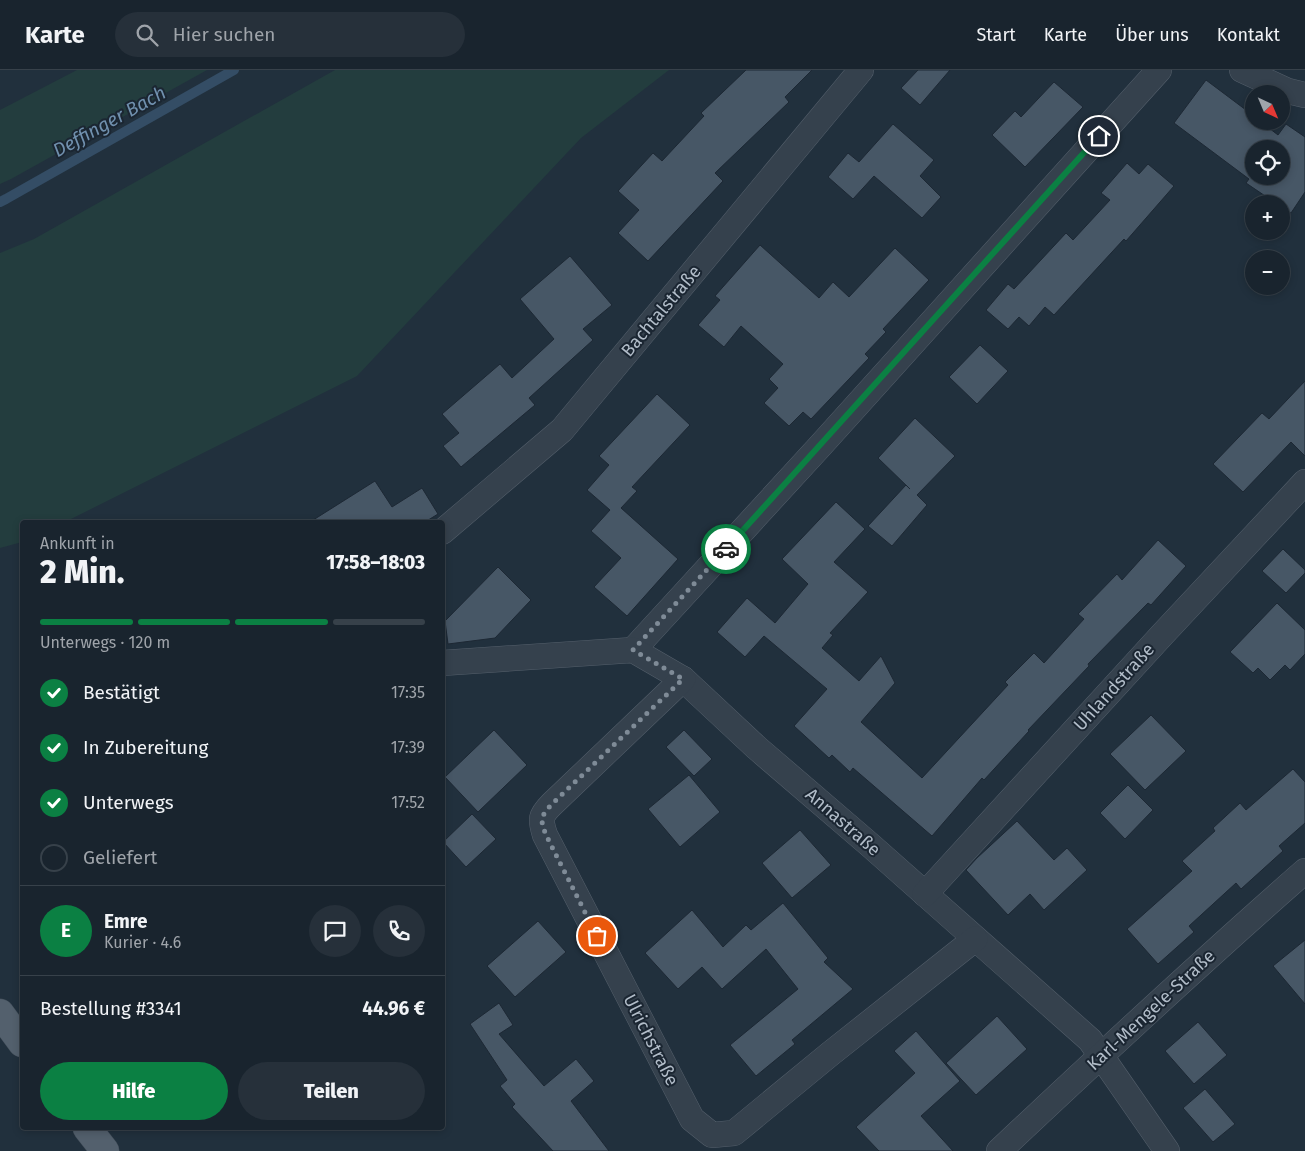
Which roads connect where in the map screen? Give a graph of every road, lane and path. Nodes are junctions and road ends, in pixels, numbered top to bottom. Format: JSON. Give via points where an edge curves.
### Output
{"nodes":[{"id":1,"x":861,"y":70,"type":"edge"},
{"id":2,"x":1159,"y":70,"type":"edge"},
{"id":3,"x":1242,"y":70,"type":"edge"},
{"id":4,"x":1305,"y":95,"type":"edge"},
{"id":5,"x":1305,"y":482,"type":"edge"},
{"id":6,"x":445,"y":529,"type":"edge"},
{"id":7,"x":633,"y":650,"type":"junction"},
{"id":8,"x":445,"y":664,"type":"edge"},
{"id":9,"x":683,"y":679,"type":"junction"},
{"id":10,"x":1305,"y":871,"type":"edge"},
{"id":11,"x":925,"y":894,"type":"junction"},
{"id":12,"x":975,"y":939,"type":"junction"},
{"id":13,"x":0,"y":1013,"type":"edge"},
{"id":14,"x":20,"y":1040,"type":"edge"},
{"id":15,"x":1100,"y":1056,"type":"junction"},
{"id":16,"x":89,"y":1130,"type":"edge"},
{"id":17,"x":105,"y":1151,"type":"edge"},
{"id":18,"x":999,"y":1151,"type":"edge"},
{"id":19,"x":1167,"y":1151,"type":"edge"}],
"edges":[{"from":1,"to":6,"type":"street","name":"Bachtalstraße","via":[[562,430]]},
{"from":2,"to":7,"type":"street"},
{"from":3,"to":4,"type":"street","via":[[1288,92]]},
{"from":5,"to":11,"type":"street","name":"Uhlandstraße"},
{"from":7,"to":8,"type":"street"},
{"from":7,"to":9,"type":"street","name":"Annastraße"},
{"from":9,"to":11,"type":"street","name":"Annastraße"},
{"from":9,"to":12,"type":"street","name":"Ulrichstraße","via":[[544,812],[541,821],[692,1119],[712,1135],[734,1133]]},
{"from":10,"to":15,"type":"street","name":"Karl-Mengele-Straße"},
{"from":11,"to":12,"type":"street","name":"Annastraße"},
{"from":12,"to":15,"type":"street","name":"Annastraße","via":[[1090,1040]]},
{"from":13,"to":14,"type":"main road"},
{"from":15,"to":18,"type":"street","name":"Karl-Mengele-Straße"},
{"from":15,"to":19,"type":"street","name":"Annastraße"},
{"from":16,"to":17,"type":"main road"}]}
